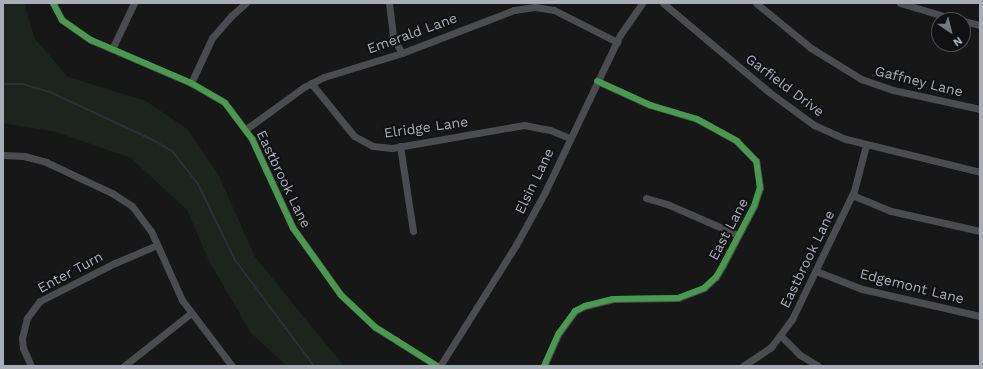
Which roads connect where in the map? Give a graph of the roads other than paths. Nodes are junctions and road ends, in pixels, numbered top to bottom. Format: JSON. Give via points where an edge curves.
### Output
{"nodes":[{"id":1,"x":53,"y":3,"type":"edge"},
{"id":2,"x":134,"y":3,"type":"edge"},
{"id":3,"x":246,"y":3,"type":"edge"},
{"id":4,"x":389,"y":3,"type":"edge"},
{"id":5,"x":642,"y":3,"type":"edge"},
{"id":6,"x":663,"y":3,"type":"edge"},
{"id":7,"x":756,"y":3,"type":"edge"},
{"id":8,"x":900,"y":3,"type":"edge"},
{"id":9,"x":519,"y":6,"type":"edge"},
{"id":10,"x":931,"y":12,"type":"edge"},
{"id":11,"x":617,"y":42,"type":"junction"},
{"id":12,"x":112,"y":49,"type":"junction"},
{"id":13,"x":402,"y":53,"type":"junction"},
{"id":14,"x":597,"y":81,"type":"junction"},
{"id":15,"x":191,"y":83,"type":"junction"},
{"id":16,"x":311,"y":83,"type":"junction"},
{"id":17,"x":980,"y":109,"type":"edge"},
{"id":18,"x":246,"y":129,"type":"junction"},
{"id":19,"x":570,"y":138,"type":"junction"},
{"id":20,"x":866,"y":145,"type":"junction"},
{"id":21,"x":400,"y":146,"type":"junction"},
{"id":22,"x":3,"y":155,"type":"edge"},
{"id":23,"x":980,"y":172,"type":"edge"},
{"id":24,"x":852,"y":194,"type":"junction"},
{"id":25,"x":646,"y":198,"type":"dead end"},
{"id":26,"x":413,"y":231,"type":"dead end"},
{"id":27,"x":980,"y":231,"type":"edge"},
{"id":28,"x":738,"y":235,"type":"junction"},
{"id":29,"x":157,"y":245,"type":"junction"},
{"id":30,"x":816,"y":271,"type":"junction"},
{"id":31,"x":190,"y":313,"type":"junction"},
{"id":32,"x":980,"y":316,"type":"edge"},
{"id":33,"x":781,"y":336,"type":"junction"},
{"id":34,"x":31,"y":366,"type":"edge"},
{"id":35,"x":124,"y":366,"type":"edge"},
{"id":36,"x":232,"y":366,"type":"edge"},
{"id":37,"x":437,"y":366,"type":"edge"},
{"id":38,"x":440,"y":366,"type":"edge"},
{"id":39,"x":544,"y":366,"type":"edge"},
{"id":40,"x":743,"y":366,"type":"edge"},
{"id":41,"x":818,"y":366,"type":"edge"}],
"edges":[{"from":1,"to":12,"type":"street","name":"Eastbrook Lane","via":[[62,20],[91,40]]},
{"from":2,"to":12,"type":"street"},
{"from":3,"to":15,"type":"street","via":[[212,38]]},
{"from":4,"to":13,"type":"street","via":[[393,38]]},
{"from":5,"to":11,"type":"street","name":"Elsin Lane"},
{"from":6,"to":20,"type":"street","name":"Garfield Drive","via":[[799,115],[829,132]]},
{"from":7,"to":17,"type":"street","name":"Gaffney Lane","via":[[811,48],[861,79],[893,90]]},
{"from":8,"to":10,"type":"street"},
{"from":9,"to":11,"type":"street","name":"Emerald Lane","via":[[554,10]]},
{"from":9,"to":13,"type":"street","name":"Emerald Lane"},
{"from":11,"to":14,"type":"street","name":"Elsin Lane"},
{"from":12,"to":15,"type":"street","name":"Eastbrook Lane"},
{"from":13,"to":16,"type":"street","name":"Emerald Lane"},
{"from":14,"to":19,"type":"street","name":"Elsin Lane"},
{"from":14,"to":28,"type":"street","name":"East Lane","via":[[650,104],[708,124],[748,150],[760,170],[760,188],[754,206]]},
{"from":15,"to":18,"type":"street","name":"Eastbrook Lane","via":[[219,97]]},
{"from":16,"to":18,"type":"street","name":"Emerald Lane"},
{"from":16,"to":21,"type":"street","name":"Elridge Lane","via":[[354,136],[373,146]]},
{"from":18,"to":37,"type":"street","name":"Eastbrook Lane","via":[[293,228],[341,295],[374,327]]},
{"from":19,"to":21,"type":"street","name":"Elridge Lane","via":[[533,125],[524,125]]},
{"from":19,"to":38,"type":"street","name":"Elsin Lane","via":[[516,245]]},
{"from":20,"to":23,"type":"street","name":"Garfield Drive"},
{"from":20,"to":24,"type":"street","name":"Eastbrook Lane"},
{"from":21,"to":26,"type":"street"},
{"from":22,"to":29,"type":"street","via":[[35,158],[112,193],[132,206],[147,222]]},
{"from":24,"to":27,"type":"street","via":[[891,211]]},
{"from":24,"to":30,"type":"street","name":"Eastbrook Lane"},
{"from":25,"to":28,"type":"street","via":[[668,204]]},
{"from":28,"to":39,"type":"street","name":"East Lane","via":[[716,277],[696,292],[669,300],[613,299],[575,311],[559,333]]},
{"from":29,"to":31,"type":"street"},
{"from":29,"to":34,"type":"street","name":"Enter Turn","via":[[40,301],[27,318],[22,338],[23,348]]},
{"from":30,"to":32,"type":"street","name":"Edgemont Lane","via":[[862,289]]},
{"from":30,"to":33,"type":"street","name":"Eastbrook Lane"},
{"from":31,"to":35,"type":"street"},
{"from":31,"to":36,"type":"street"},
{"from":33,"to":40,"type":"street","name":"Eastbrook Lane","via":[[767,351]]},
{"from":33,"to":41,"type":"street","via":[[800,355]]}]}
